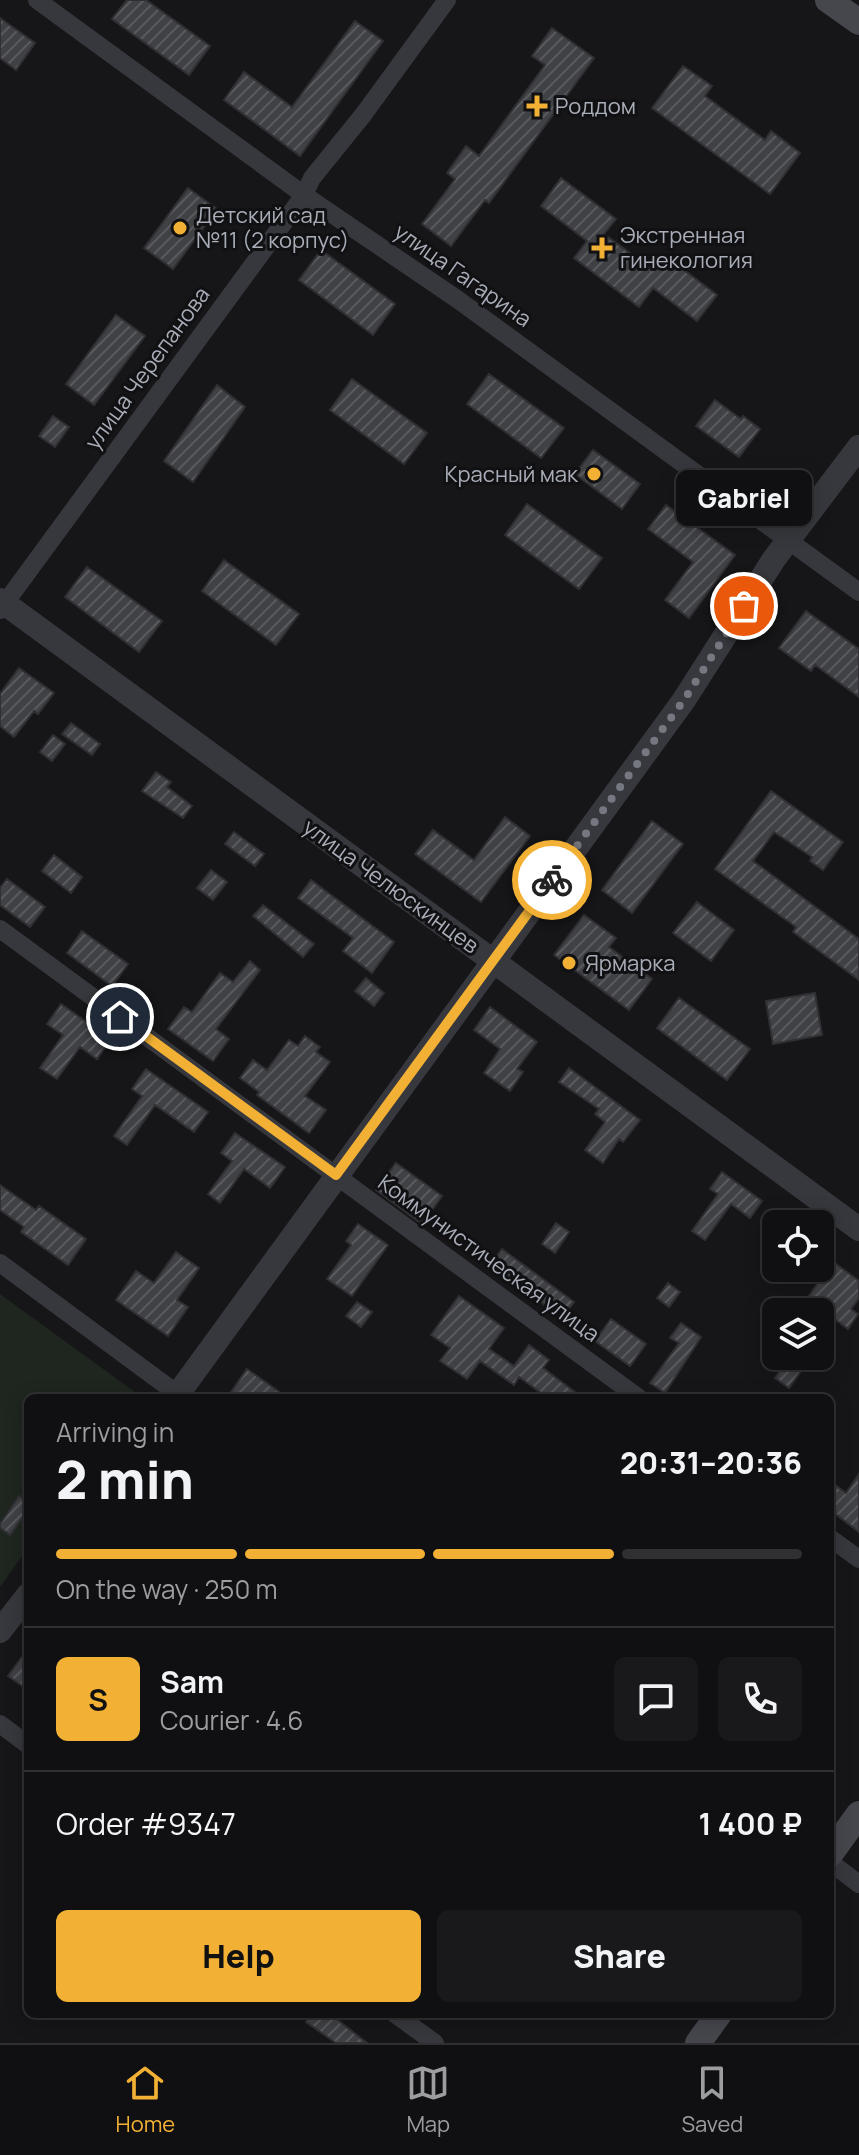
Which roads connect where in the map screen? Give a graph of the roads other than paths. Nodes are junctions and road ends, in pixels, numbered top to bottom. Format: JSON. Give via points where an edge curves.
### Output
{"nodes":[{"id":1,"x":37,"y":0,"type":"edge"},
{"id":2,"x":447,"y":0,"type":"edge"},
{"id":3,"x":828,"y":0,"type":"edge"},
{"id":4,"x":859,"y":22,"type":"edge"},
{"id":5,"x":304,"y":195,"type":"junction"},
{"id":6,"x":859,"y":447,"type":"edge"},
{"id":7,"x":788,"y":541,"type":"junction"},
{"id":8,"x":859,"y":592,"type":"edge"},
{"id":9,"x":2,"y":604,"type":"edge"},
{"id":10,"x":0,"y":929,"type":"edge"},
{"id":11,"x":492,"y":961,"type":"junction"},
{"id":12,"x":336,"y":1175,"type":"junction"},
{"id":13,"x":859,"y":1229,"type":"edge"},
{"id":14,"x":0,"y":1263,"type":"edge"},
{"id":15,"x":175,"y":1394,"type":"edge"},
{"id":16,"x":181,"y":1394,"type":"edge"},
{"id":17,"x":634,"y":1394,"type":"edge"},
{"id":18,"x":834,"y":1541,"type":"edge"},
{"id":19,"x":859,"y":1559,"type":"edge"},
{"id":20,"x":24,"y":1600,"type":"edge"},
{"id":21,"x":0,"y":1631,"type":"edge"},
{"id":22,"x":0,"y":1724,"type":"edge"},
{"id":23,"x":24,"y":1742,"type":"edge"},
{"id":24,"x":859,"y":1814,"type":"edge"},
{"id":25,"x":834,"y":1848,"type":"edge"},
{"id":26,"x":834,"y":1865,"type":"edge"},
{"id":27,"x":859,"y":1884,"type":"edge"},
{"id":28,"x":401,"y":2018,"type":"edge"},
{"id":29,"x":714,"y":2018,"type":"edge"},
{"id":30,"x":435,"y":2043,"type":"edge"},
{"id":31,"x":698,"y":2043,"type":"edge"}],
"edges":[{"from":1,"to":5,"type":"street","name":"улица Гагарина"},
{"from":2,"to":5,"type":"street","name":"улица Черепанова"},
{"from":3,"to":4,"type":"main road"},
{"from":5,"to":7,"type":"street","name":"улица Гагарина","via":[[457,299]]},
{"from":5,"to":9,"type":"street","name":"улица Черепанова"},
{"from":6,"to":7,"type":"street"},
{"from":7,"to":8,"type":"street","name":"улица Гагарина"},
{"from":7,"to":11,"type":"street","via":[[684,700]]},
{"from":9,"to":11,"type":"street","name":"улица Челюскинцев"},
{"from":10,"to":12,"type":"street","name":"Коммунистическая улица"},
{"from":11,"to":12,"type":"street"},
{"from":11,"to":13,"type":"street","name":"улица Челюскинцев"},
{"from":12,"to":16,"type":"street"},
{"from":12,"to":17,"type":"street","name":"Коммунистическая улица"},
{"from":14,"to":15,"type":"street"},
{"from":18,"to":19,"type":"street"},
{"from":20,"to":21,"type":"street"},
{"from":22,"to":23,"type":"street"},
{"from":24,"to":25,"type":"main road"},
{"from":26,"to":27,"type":"street"},
{"from":28,"to":30,"type":"street"},
{"from":29,"to":31,"type":"main road"}]}
